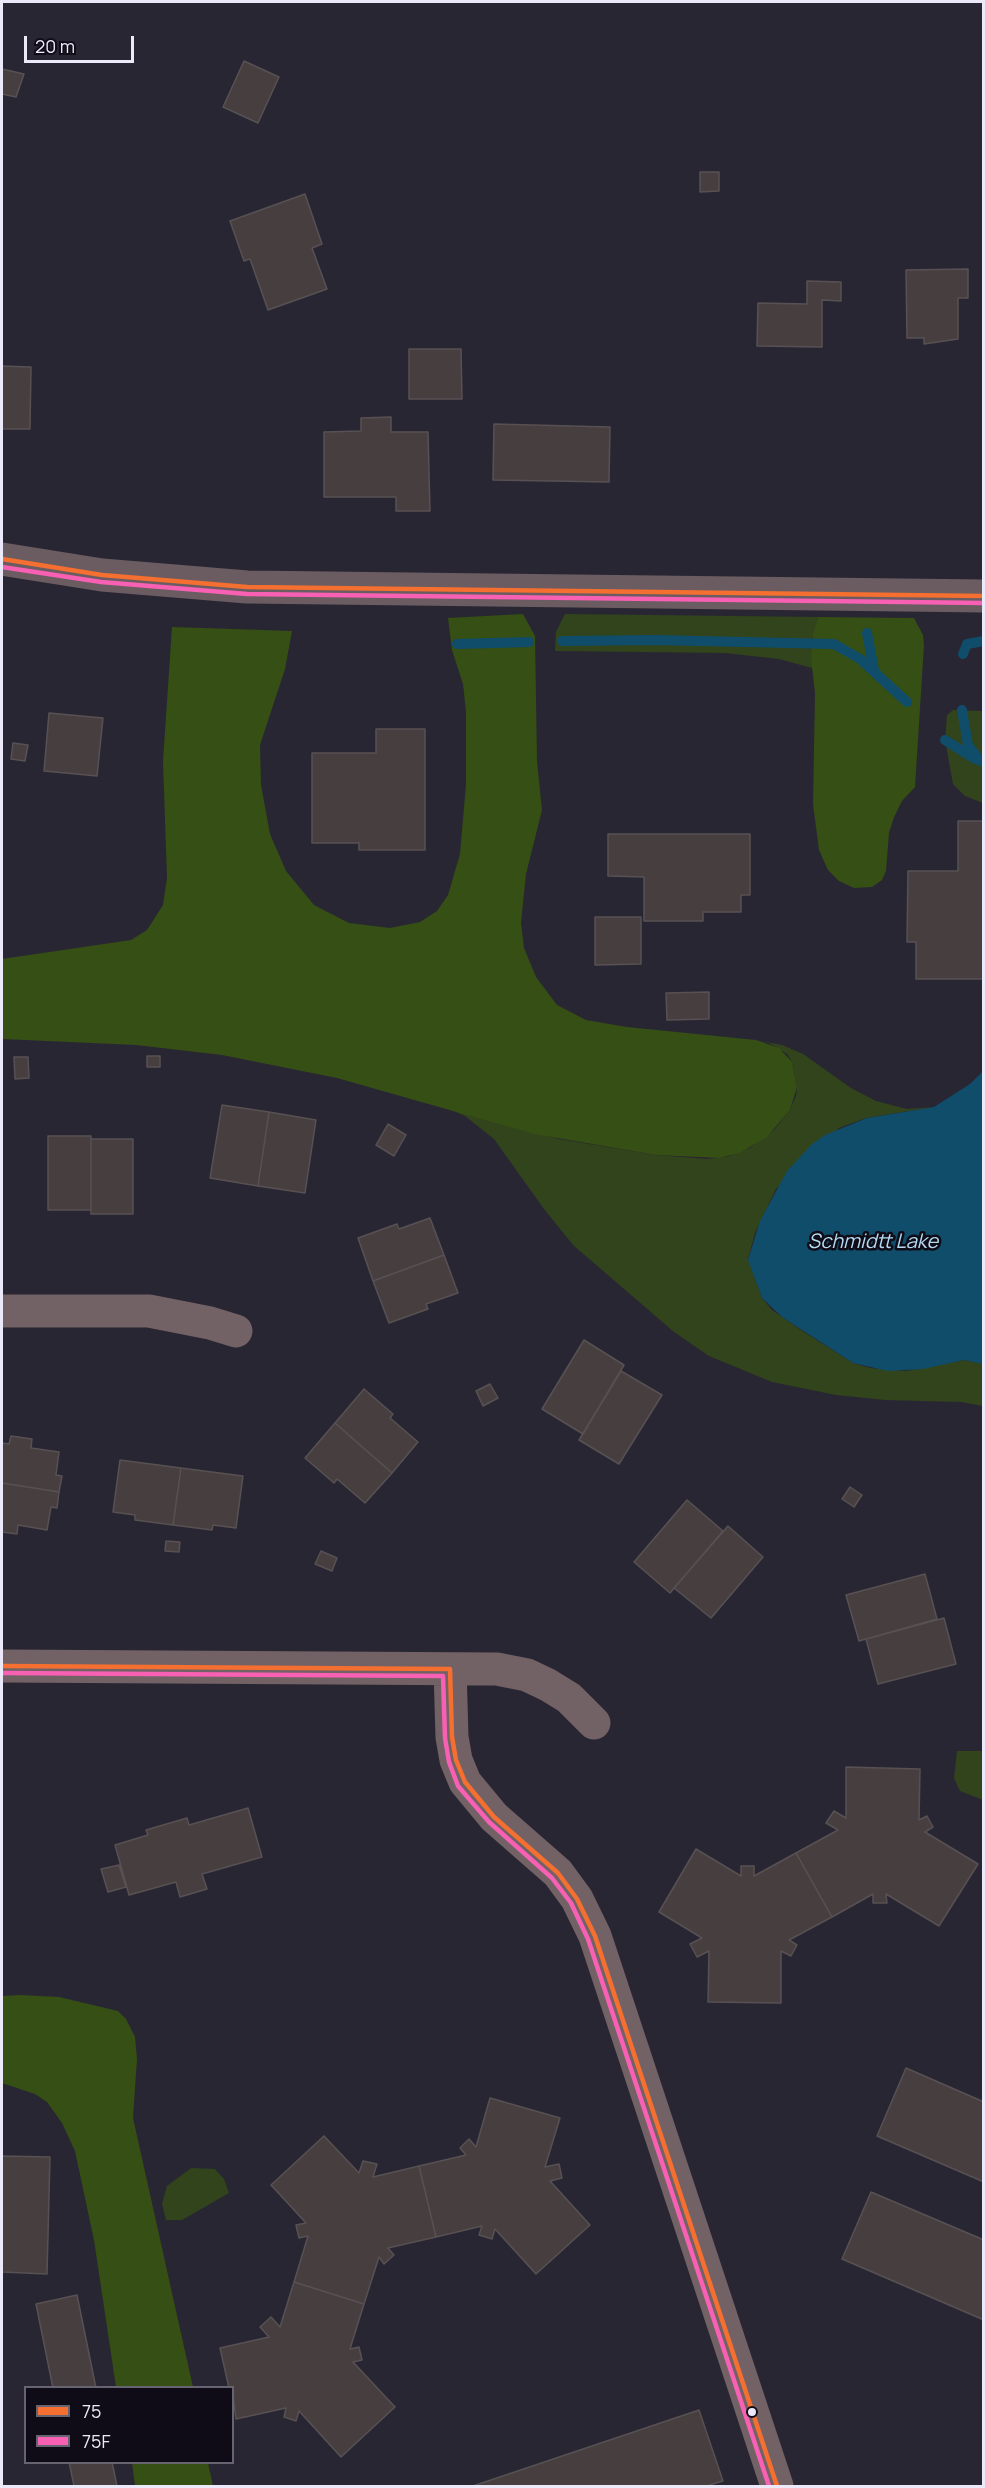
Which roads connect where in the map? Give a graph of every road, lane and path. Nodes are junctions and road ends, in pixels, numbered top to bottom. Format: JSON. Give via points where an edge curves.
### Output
{"nodes":[{"id":1,"x":2,"y":559,"type":"edge"},
{"id":2,"x":984,"y":596,"type":"edge"},
{"id":3,"x":2,"y":1311,"type":"edge"},
{"id":4,"x":236,"y":1331,"type":"dead end"},
{"id":5,"x":2,"y":1666,"type":"edge"},
{"id":6,"x":450,"y":1669,"type":"junction"},
{"id":7,"x":594,"y":1723,"type":"dead end"},
{"id":8,"x":777,"y":2487,"type":"edge"}],
"edges":[{"from":1,"to":2,"type":"street","via":[[102,575],[247,586]]},
{"from":3,"to":4,"type":"street","via":[[149,1311]]},
{"from":5,"to":6,"type":"street"},
{"from":6,"to":7,"type":"street","via":[[497,1669],[527,1675],[569,1698]]},
{"from":6,"to":8,"type":"street","via":[[452,1737],[465,1782],[494,1817],[558,1873],[577,1899],[595,1936]]}]}
